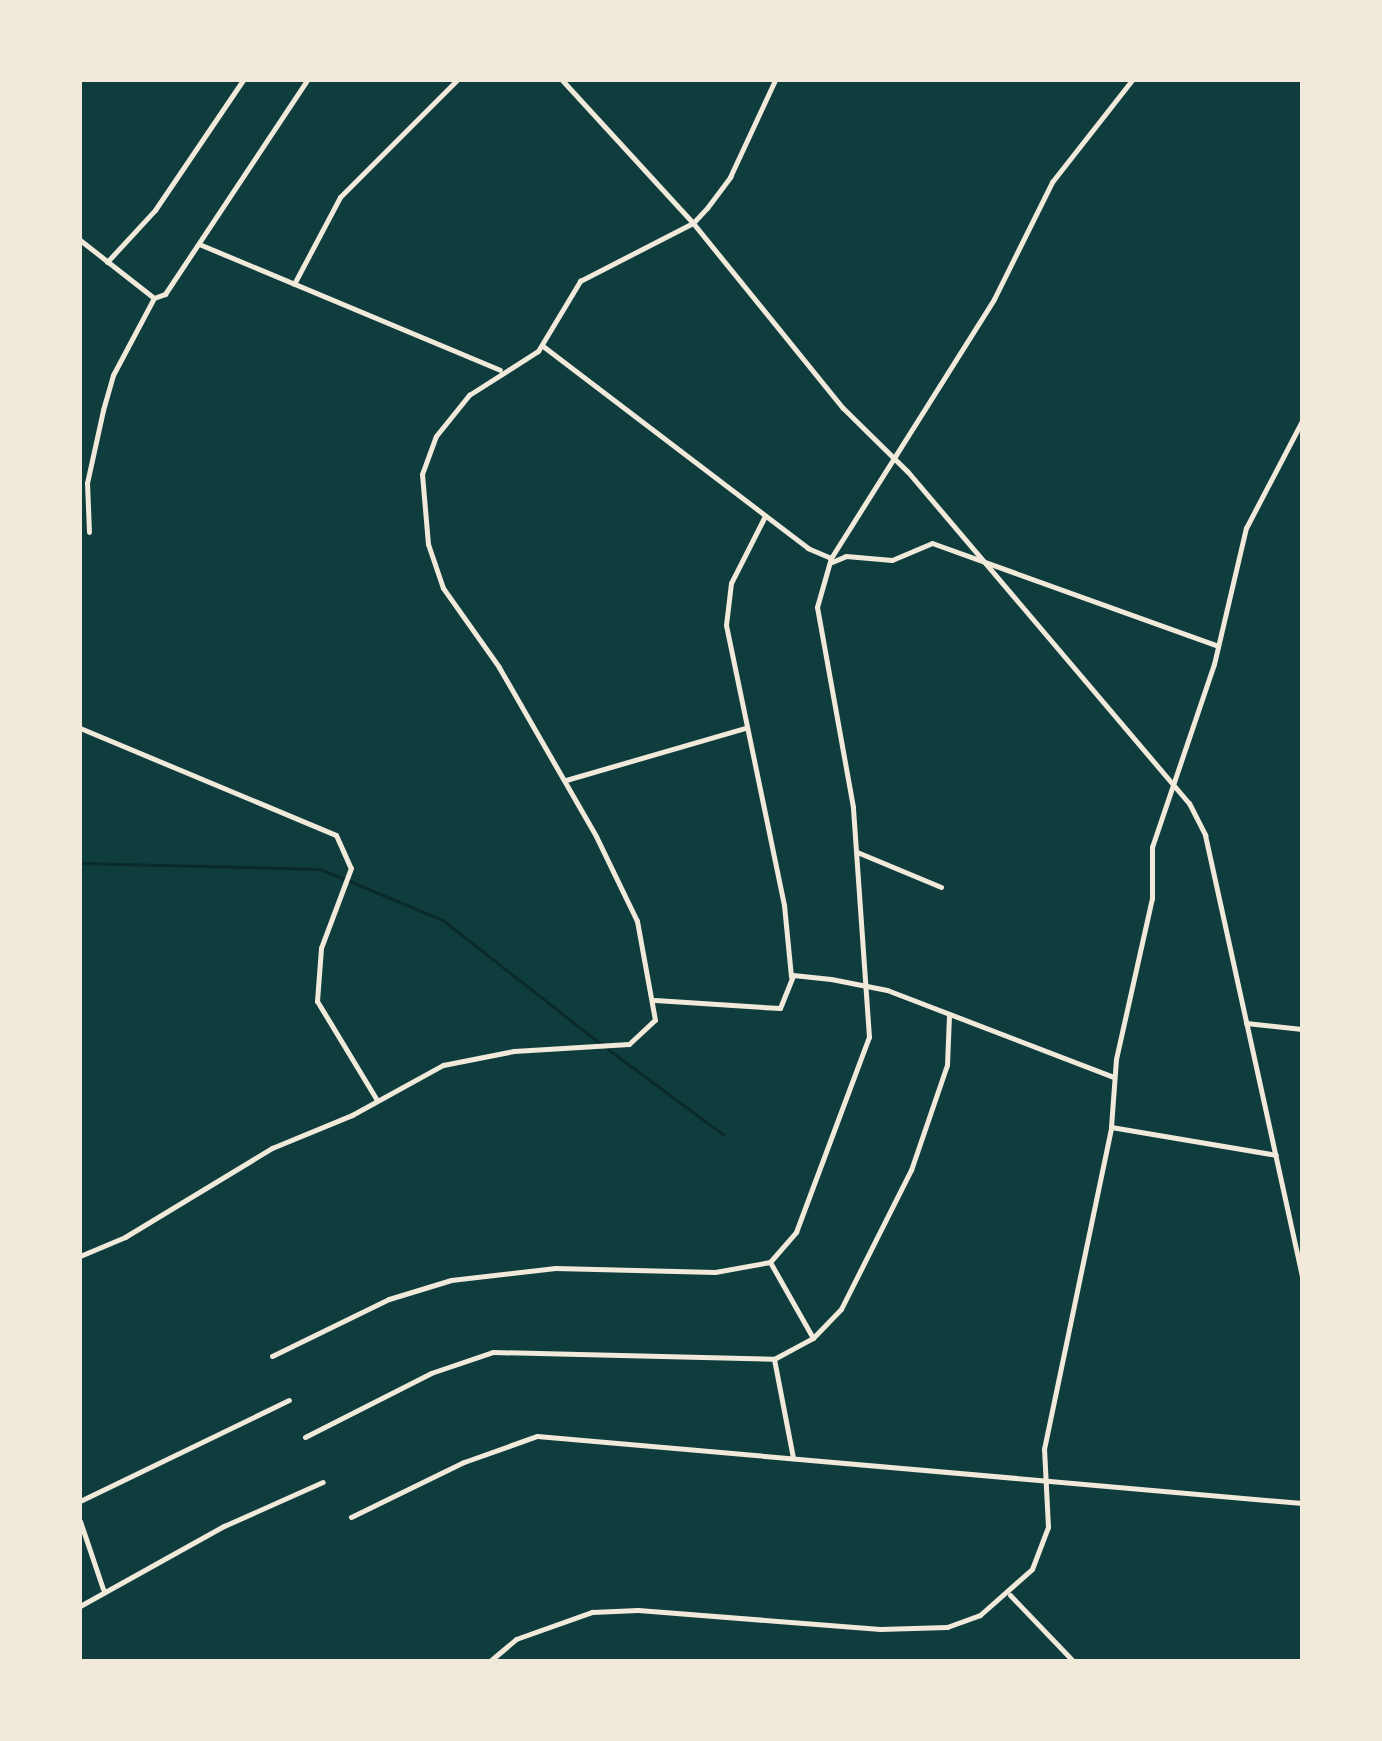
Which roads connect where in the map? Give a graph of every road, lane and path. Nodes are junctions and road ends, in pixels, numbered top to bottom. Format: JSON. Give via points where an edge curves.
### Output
{"nodes":[{"id":1,"x":243,"y":80,"type":"edge"},
{"id":2,"x":308,"y":80,"type":"edge"},
{"id":3,"x":456,"y":80,"type":"edge"},
{"id":4,"x":562,"y":80,"type":"edge"},
{"id":5,"x":776,"y":80,"type":"edge"},
{"id":6,"x":1132,"y":80,"type":"edge"},
{"id":7,"x":693,"y":222,"type":"junction"},
{"id":8,"x":80,"y":240,"type":"edge"},
{"id":9,"x":199,"y":244,"type":"junction"},
{"id":10,"x":107,"y":262,"type":"junction"},
{"id":11,"x":294,"y":284,"type":"junction"},
{"id":12,"x":154,"y":298,"type":"junction"},
{"id":13,"x":543,"y":346,"type":"junction"},
{"id":14,"x":500,"y":370,"type":"junction"},
{"id":15,"x":1302,"y":421,"type":"edge"},
{"id":16,"x":892,"y":456,"type":"junction"},
{"id":17,"x":766,"y":515,"type":"junction"},
{"id":18,"x":89,"y":532,"type":"dead end"},
{"id":19,"x":831,"y":560,"type":"junction"},
{"id":20,"x":984,"y":561,"type":"junction"},
{"id":21,"x":1218,"y":646,"type":"junction"},
{"id":22,"x":80,"y":728,"type":"edge"},
{"id":23,"x":744,"y":728,"type":"junction"},
{"id":24,"x":1173,"y":779,"type":"junction"},
{"id":25,"x":566,"y":780,"type":"junction"},
{"id":26,"x":857,"y":852,"type":"junction"},
{"id":27,"x":942,"y":887,"type":"dead end"},
{"id":28,"x":791,"y":977,"type":"junction"},
{"id":29,"x":865,"y":985,"type":"junction"},
{"id":30,"x":655,"y":1000,"type":"junction"},
{"id":31,"x":948,"y":1016,"type":"junction"},
{"id":32,"x":1246,"y":1022,"type":"junction"},
{"id":33,"x":1302,"y":1030,"type":"edge"},
{"id":34,"x":1114,"y":1077,"type":"junction"},
{"id":35,"x":377,"y":1100,"type":"junction"},
{"id":36,"x":1111,"y":1127,"type":"junction"},
{"id":37,"x":1276,"y":1155,"type":"junction"},
{"id":38,"x":80,"y":1256,"type":"edge"},
{"id":39,"x":770,"y":1262,"type":"junction"},
{"id":40,"x":1302,"y":1278,"type":"edge"},
{"id":41,"x":813,"y":1338,"type":"junction"},
{"id":42,"x":272,"y":1356,"type":"dead end"},
{"id":43,"x":774,"y":1359,"type":"junction"},
{"id":44,"x":290,"y":1400,"type":"dead end"},
{"id":45,"x":305,"y":1437,"type":"dead end"},
{"id":46,"x":792,"y":1458,"type":"junction"},
{"id":47,"x":1048,"y":1478,"type":"junction"},
{"id":48,"x":323,"y":1482,"type":"dead end"},
{"id":49,"x":80,"y":1501,"type":"edge"},
{"id":50,"x":1302,"y":1503,"type":"edge"},
{"id":51,"x":351,"y":1517,"type":"dead end"},
{"id":52,"x":80,"y":1520,"type":"edge"},
{"id":53,"x":104,"y":1590,"type":"junction"},
{"id":54,"x":1010,"y":1594,"type":"junction"},
{"id":55,"x":80,"y":1606,"type":"edge"},
{"id":56,"x":490,"y":1661,"type":"edge"},
{"id":57,"x":1073,"y":1661,"type":"edge"}],
"edges":[{"from":1,"to":10,"type":"street","via":[[155,210]]},
{"from":2,"to":9,"type":"street"},
{"from":3,"to":11,"type":"street","via":[[340,197]]},
{"from":4,"to":7,"type":"street"},
{"from":5,"to":7,"type":"street","via":[[730,178]]},
{"from":6,"to":16,"type":"street","via":[[1052,182],[994,299]]},
{"from":7,"to":13,"type":"street","via":[[580,281],[560,304]]},
{"from":7,"to":16,"type":"street","via":[[843,408]]},
{"from":8,"to":10,"type":"street"},
{"from":9,"to":11,"type":"street"},
{"from":9,"to":12,"type":"street","via":[[165,294]]},
{"from":10,"to":12,"type":"street"},
{"from":11,"to":14,"type":"street"},
{"from":12,"to":18,"type":"street","via":[[102,410],[87,482]]},
{"from":13,"to":14,"type":"street"},
{"from":13,"to":17,"type":"street"},
{"from":14,"to":25,"type":"street","via":[[436,436],[422,474],[428,544],[444,588]]},
{"from":15,"to":21,"type":"street","via":[[1246,528]]},
{"from":16,"to":19,"type":"street"},
{"from":16,"to":20,"type":"street"},
{"from":17,"to":19,"type":"street"},
{"from":17,"to":23,"type":"street","via":[[725,607]]},
{"from":19,"to":20,"type":"street","via":[[892,560],[932,542]]},
{"from":19,"to":26,"type":"street","via":[[817,607]]},
{"from":20,"to":21,"type":"street"},
{"from":20,"to":24,"type":"street"},
{"from":21,"to":24,"type":"street"},
{"from":22,"to":35,"type":"street","via":[[336,834],[351,868],[321,948],[317,1001]]},
{"from":23,"to":25,"type":"street"},
{"from":23,"to":28,"type":"street","via":[[782,892]]},
{"from":24,"to":32,"type":"street","via":[[1204,836]]},
{"from":24,"to":34,"type":"street","via":[[1152,847],[1152,898]]},
{"from":25,"to":30,"type":"street","via":[[637,921]]},
{"from":26,"to":27,"type":"street"},
{"from":26,"to":29,"type":"street"},
{"from":28,"to":29,"type":"street"},
{"from":28,"to":30,"type":"street","via":[[780,1008]]},
{"from":29,"to":31,"type":"street"},
{"from":29,"to":39,"type":"street","via":[[865,1048],[796,1232]]},
{"from":30,"to":35,"type":"street","via":[[655,1020],[629,1044],[479,1056],[442,1065]]},
{"from":31,"to":34,"type":"street"},
{"from":31,"to":41,"type":"street","via":[[948,1065],[911,1170],[841,1309]]},
{"from":32,"to":33,"type":"street"},
{"from":32,"to":37,"type":"street"},
{"from":34,"to":36,"type":"street"},
{"from":35,"to":38,"type":"street","via":[[272,1148]]},
{"from":36,"to":37,"type":"street"},
{"from":36,"to":47,"type":"street","via":[[1044,1449]]},
{"from":37,"to":40,"type":"street"},
{"from":39,"to":41,"type":"street"},
{"from":39,"to":42,"type":"street","via":[[715,1272],[555,1268],[451,1280],[390,1299]]},
{"from":41,"to":43,"type":"street"},
{"from":43,"to":45,"type":"street","via":[[494,1352],[431,1373]]},
{"from":43,"to":46,"type":"street"},
{"from":44,"to":49,"type":"street"},
{"from":46,"to":47,"type":"street"},
{"from":46,"to":51,"type":"street","via":[[537,1436],[464,1462]]},
{"from":47,"to":50,"type":"street"},
{"from":47,"to":54,"type":"street","via":[[1044,1547]]},
{"from":48,"to":53,"type":"street"},
{"from":52,"to":53,"type":"street"},
{"from":53,"to":55,"type":"street"},
{"from":54,"to":56,"type":"street","via":[[947,1627],[880,1630],[592,1612],[516,1639]]},
{"from":54,"to":57,"type":"street"}]}
